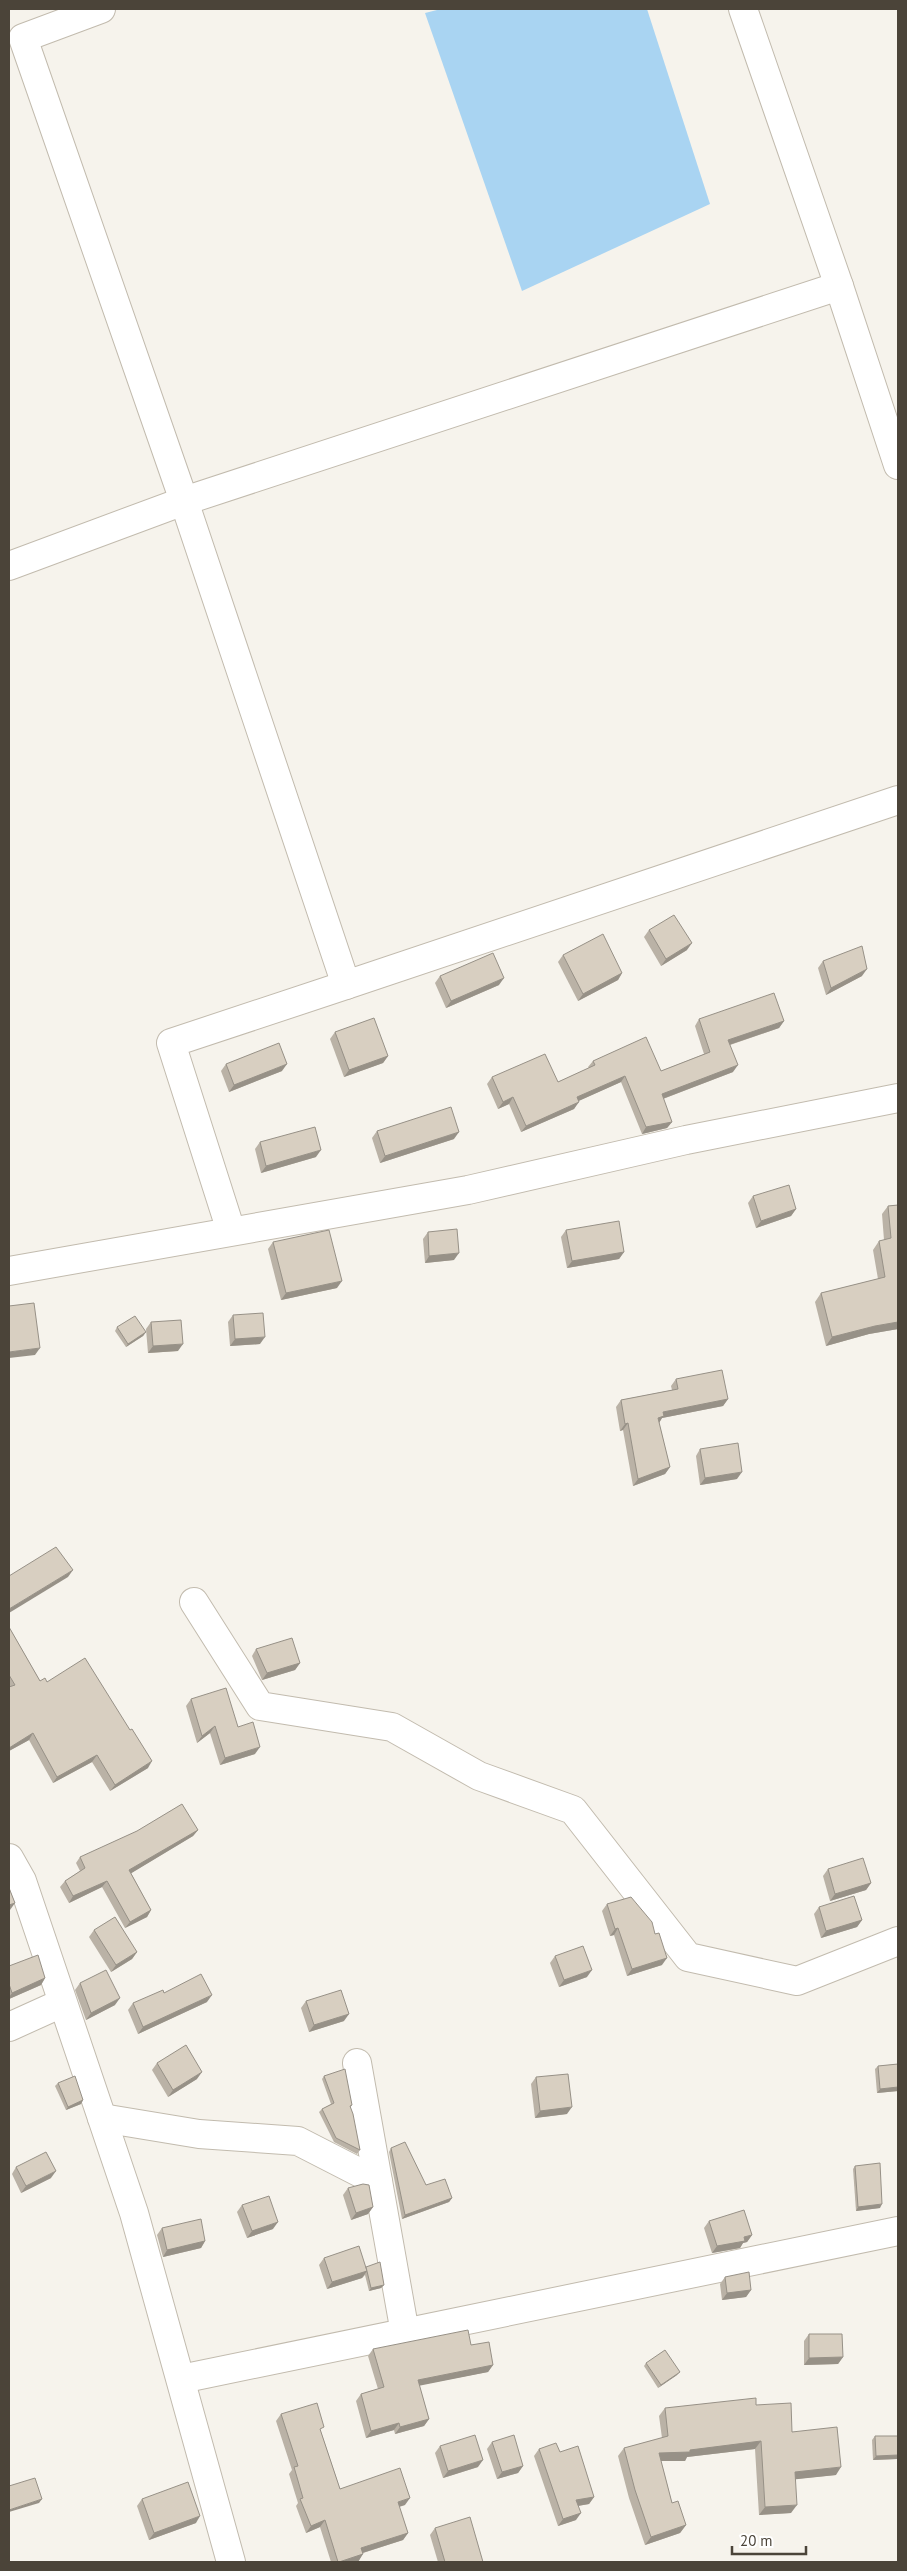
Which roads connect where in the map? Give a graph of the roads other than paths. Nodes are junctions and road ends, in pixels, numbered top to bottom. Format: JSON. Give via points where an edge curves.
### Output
{"nodes":[{"id":1,"x":101,"y":9,"type":"edge"},
{"id":2,"x":743,"y":9,"type":"edge"},
{"id":3,"x":16,"y":41,"type":"edge"},
{"id":4,"x":839,"y":286,"type":"junction"},
{"id":5,"x":898,"y":465,"type":"edge"},
{"id":6,"x":184,"y":501,"type":"junction"},
{"id":7,"x":9,"y":566,"type":"edge"},
{"id":8,"x":898,"y":800,"type":"edge"},
{"id":9,"x":346,"y":985,"type":"junction"},
{"id":10,"x":898,"y":1098,"type":"edge"},
{"id":11,"x":231,"y":1231,"type":"junction"},
{"id":12,"x":9,"y":1271,"type":"edge"},
{"id":13,"x":194,"y":1602,"type":"dead end"},
{"id":14,"x":9,"y":1858,"type":"edge"},
{"id":15,"x":898,"y":1941,"type":"edge"},
{"id":16,"x":62,"y":2003,"type":"junction"},
{"id":17,"x":9,"y":2027,"type":"edge"},
{"id":18,"x":357,"y":2063,"type":"dead end"},
{"id":19,"x":102,"y":2118,"type":"junction"},
{"id":20,"x":378,"y":2182,"type":"junction"},
{"id":21,"x":898,"y":2231,"type":"edge"},
{"id":22,"x":405,"y":2333,"type":"junction"},
{"id":23,"x":180,"y":2379,"type":"junction"},
{"id":24,"x":231,"y":2562,"type":"edge"}],
"edges":[{"from":1,"to":3,"type":"street"},
{"from":2,"to":4,"type":"street"},
{"from":3,"to":6,"type":"street"},
{"from":4,"to":5,"type":"street"},
{"from":4,"to":6,"type":"street"},
{"from":6,"to":7,"type":"street"},
{"from":6,"to":9,"type":"street"},
{"from":8,"to":9,"type":"street"},
{"from":9,"to":11,"type":"street","via":[[171,1043]]},
{"from":10,"to":11,"type":"street","via":[[686,1140],[468,1190]]},
{"from":11,"to":12,"type":"street"},
{"from":13,"to":15,"type":"street","via":[[260,1706],[392,1727],[479,1776],[573,1810],[688,1957],[797,1981]]},
{"from":14,"to":16,"type":"street","via":[[22,1881]]},
{"from":16,"to":17,"type":"street"},
{"from":16,"to":19,"type":"street"},
{"from":18,"to":20,"type":"street"},
{"from":19,"to":20,"type":"street","via":[[199,2134],[298,2141]]},
{"from":19,"to":23,"type":"street","via":[[134,2213]]},
{"from":20,"to":22,"type":"street"},
{"from":21,"to":22,"type":"street"},
{"from":22,"to":23,"type":"street"},
{"from":23,"to":24,"type":"street"}]}
